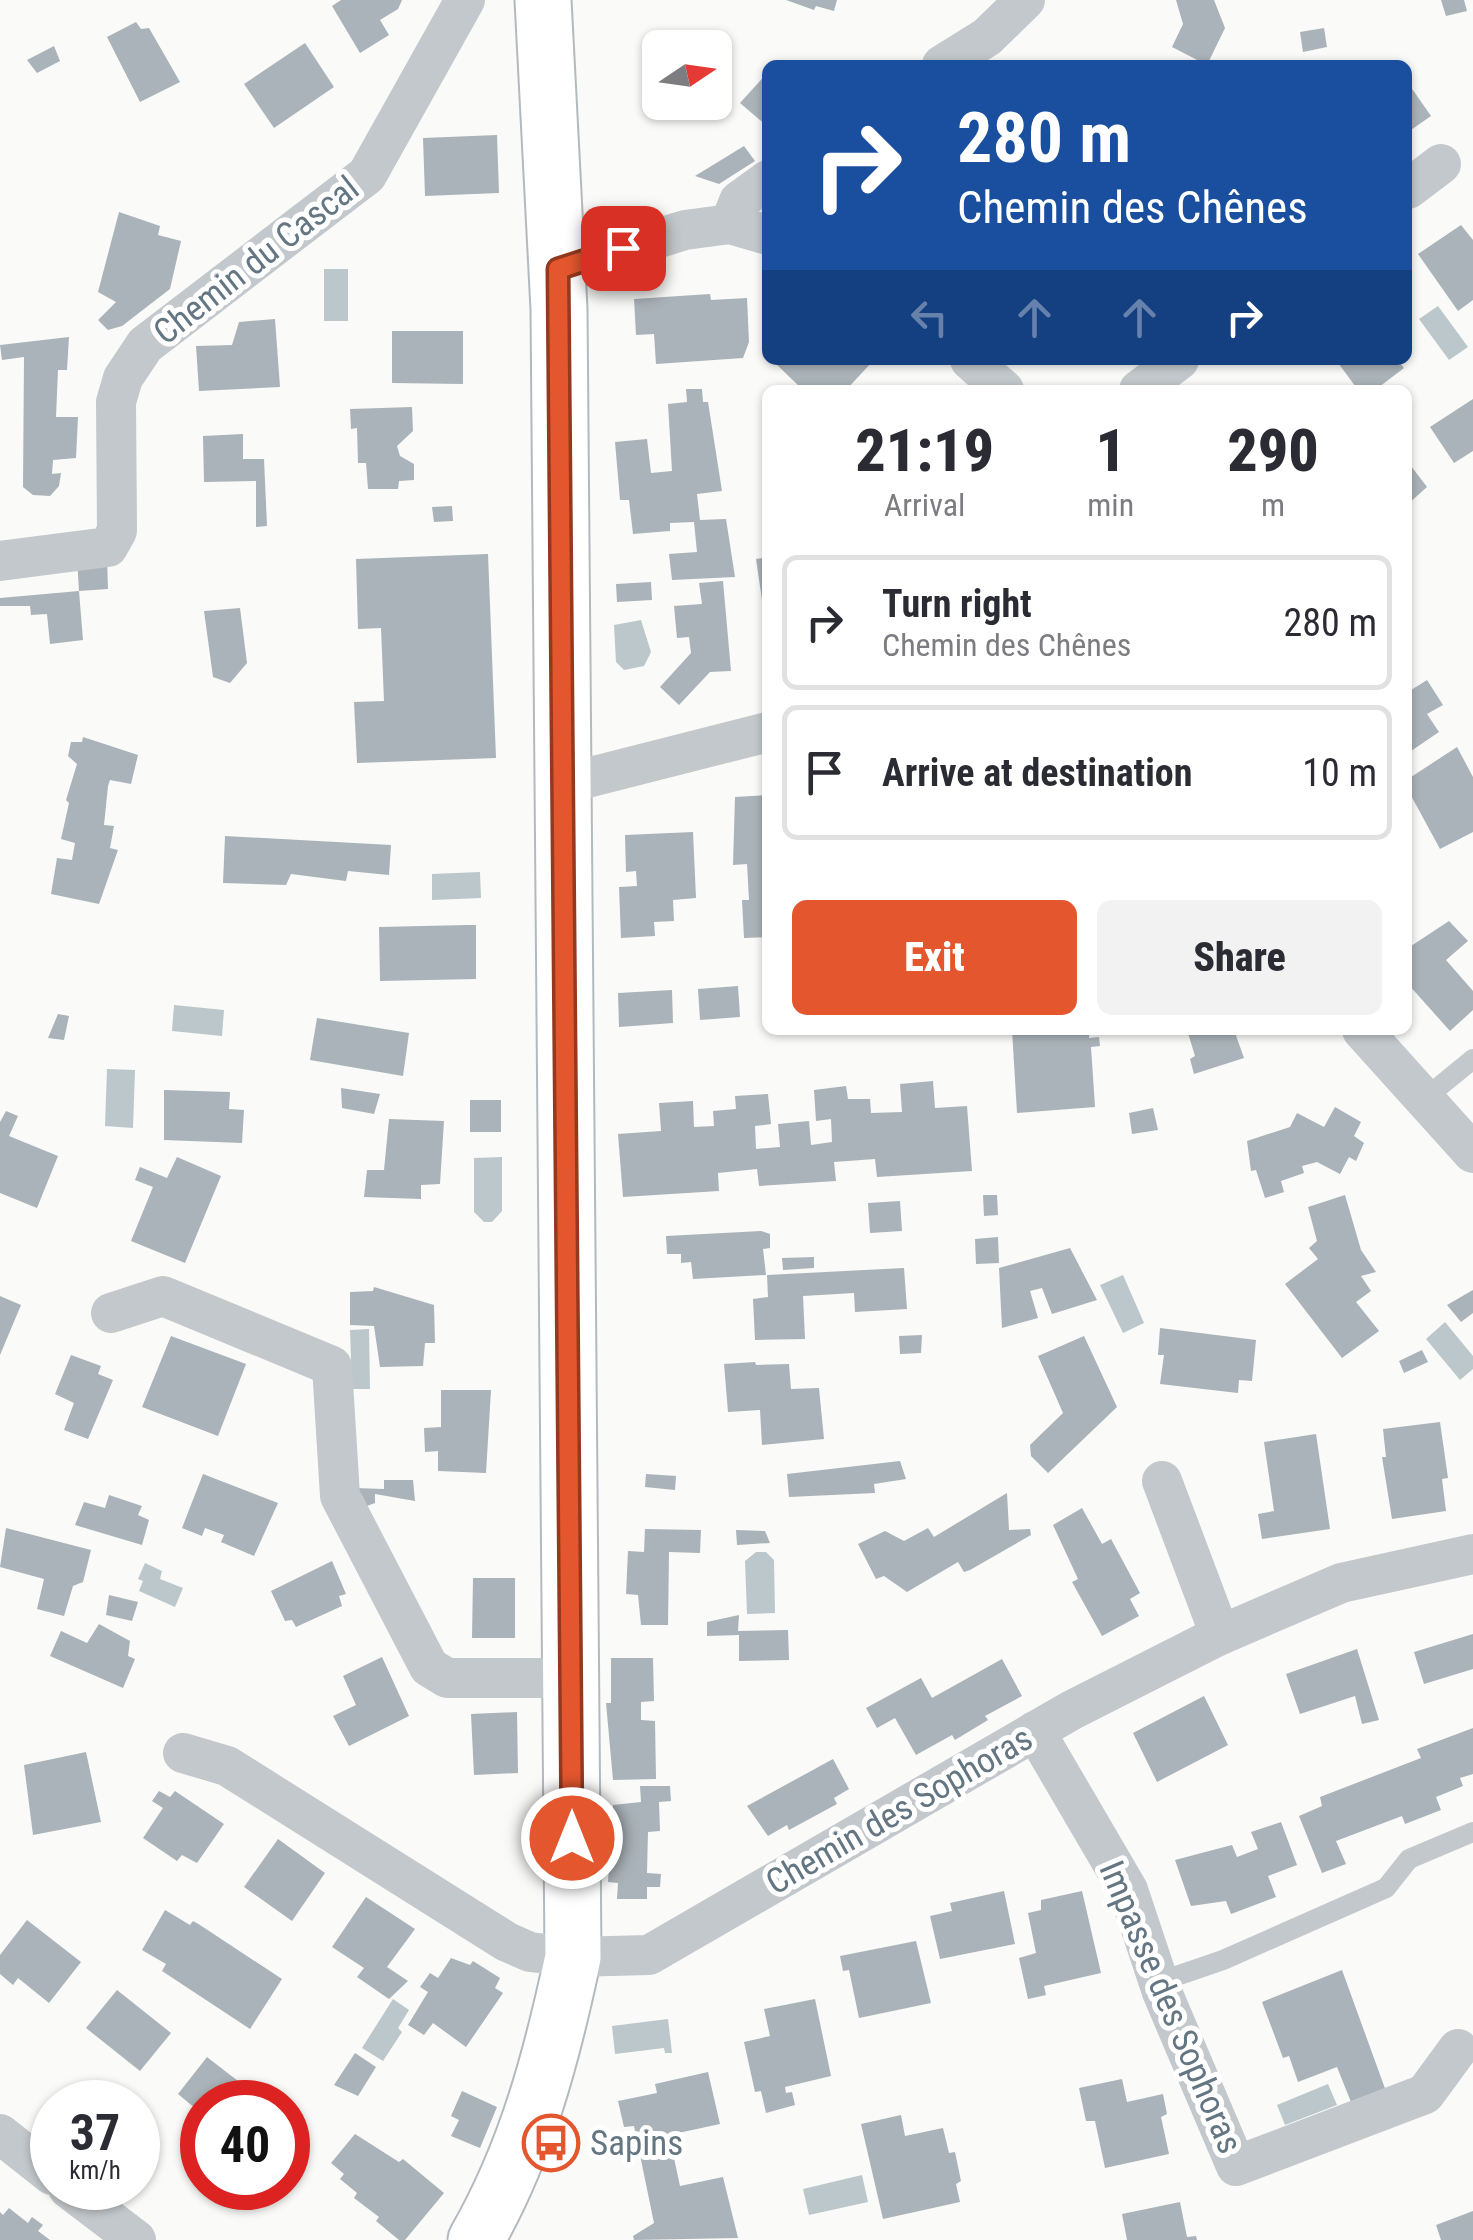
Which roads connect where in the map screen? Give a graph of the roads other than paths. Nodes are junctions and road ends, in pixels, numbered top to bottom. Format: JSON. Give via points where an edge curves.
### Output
{"nodes":[{"id":1,"x":465,"y":0,"type":"edge"},
{"id":2,"x":543,"y":0,"type":"edge"},
{"id":3,"x":1025,"y":0,"type":"edge"},
{"id":4,"x":950,"y":60,"type":"edge"},
{"id":5,"x":1441,"y":164,"type":"dead end"},
{"id":6,"x":762,"y":184,"type":"edge"},
{"id":7,"x":1412,"y":186,"type":"edge"},
{"id":8,"x":749,"y":230,"type":"edge"},
{"id":9,"x":558,"y":269,"type":"junction"},
{"id":10,"x":976,"y":365,"type":"edge"},
{"id":11,"x":1172,"y":365,"type":"edge"},
{"id":12,"x":998,"y":385,"type":"edge"},
{"id":13,"x":1146,"y":385,"type":"edge"},
{"id":14,"x":0,"y":561,"type":"edge"},
{"id":15,"x":762,"y":734,"type":"edge"},
{"id":16,"x":563,"y":784,"type":"junction"},
{"id":17,"x":1366,"y":1035,"type":"edge"},
{"id":18,"x":1473,"y":1059,"type":"edge"},
{"id":19,"x":1424,"y":1099,"type":"junction"},
{"id":20,"x":1473,"y":1154,"type":"edge"},
{"id":21,"x":111,"y":1312,"type":"dead end"},
{"id":22,"x":1162,"y":1480,"type":"dead end"},
{"id":23,"x":1473,"y":1554,"type":"edge"},
{"id":24,"x":1220,"y":1635,"type":"junction"},
{"id":25,"x":571,"y":1678,"type":"junction"},
{"id":26,"x":1035,"y":1732,"type":"junction"},
{"id":27,"x":183,"y":1754,"type":"dead end"},
{"id":28,"x":1473,"y":1832,"type":"edge"},
{"id":29,"x":573,"y":1956,"type":"junction"},
{"id":30,"x":1159,"y":1982,"type":"junction"},
{"id":31,"x":1458,"y":2049,"type":"dead end"},
{"id":32,"x":0,"y":2134,"type":"edge"},
{"id":33,"x":30,"y":2158,"type":"edge"},
{"id":34,"x":97,"y":2210,"type":"edge"},
{"id":35,"x":136,"y":2240,"type":"edge"},
{"id":36,"x":476,"y":2240,"type":"edge"}],
"edges":[{"from":1,"to":14,"type":"street","name":"Chemin du Cascal","via":[[367,175],[145,345],[123,378],[116,402],[118,531],[108,547]]},
{"from":2,"to":9,"type":"street"},
{"from":3,"to":4,"type":"street","via":[[987,38]]},
{"from":5,"to":7,"type":"street"},
{"from":6,"to":8,"type":"street","via":[[739,201]]},
{"from":8,"to":9,"type":"street","via":[[685,230]]},
{"from":9,"to":16,"type":"street"},
{"from":10,"to":12,"type":"street"},
{"from":11,"to":13,"type":"street"},
{"from":15,"to":16,"type":"street"},
{"from":16,"to":25,"type":"street"},
{"from":17,"to":19,"type":"street"},
{"from":18,"to":19,"type":"lane"},
{"from":19,"to":20,"type":"street"},
{"from":21,"to":25,"type":"street","via":[[163,1296],[332,1366],[340,1496],[429,1666],[447,1678]]},
{"from":22,"to":24,"type":"street"},
{"from":23,"to":24,"type":"street","name":"Chemin des Sophoras","via":[[1342,1583]]},
{"from":24,"to":26,"type":"street","name":"Chemin des Sophoras"},
{"from":25,"to":29,"type":"street"},
{"from":26,"to":29,"type":"street","name":"Chemin des Sophoras","via":[[649,1955]]},
{"from":26,"to":30,"type":"street","name":"Impasse des Sophoras","via":[[1128,1890]]},
{"from":27,"to":29,"type":"street","name":"Chemin des Sophoras","via":[[227,1766],[507,1942],[530,1952]]},
{"from":28,"to":30,"type":"lane","via":[[1408,1860],[1386,1888]]},
{"from":29,"to":36,"type":"street","via":[[534,2112]]},
{"from":30,"to":31,"type":"street","name":"Impasse des Sophoras","via":[[1236,2166],[1425,2094]]},
{"from":32,"to":33,"type":"street"},
{"from":34,"to":35,"type":"street"}]}
